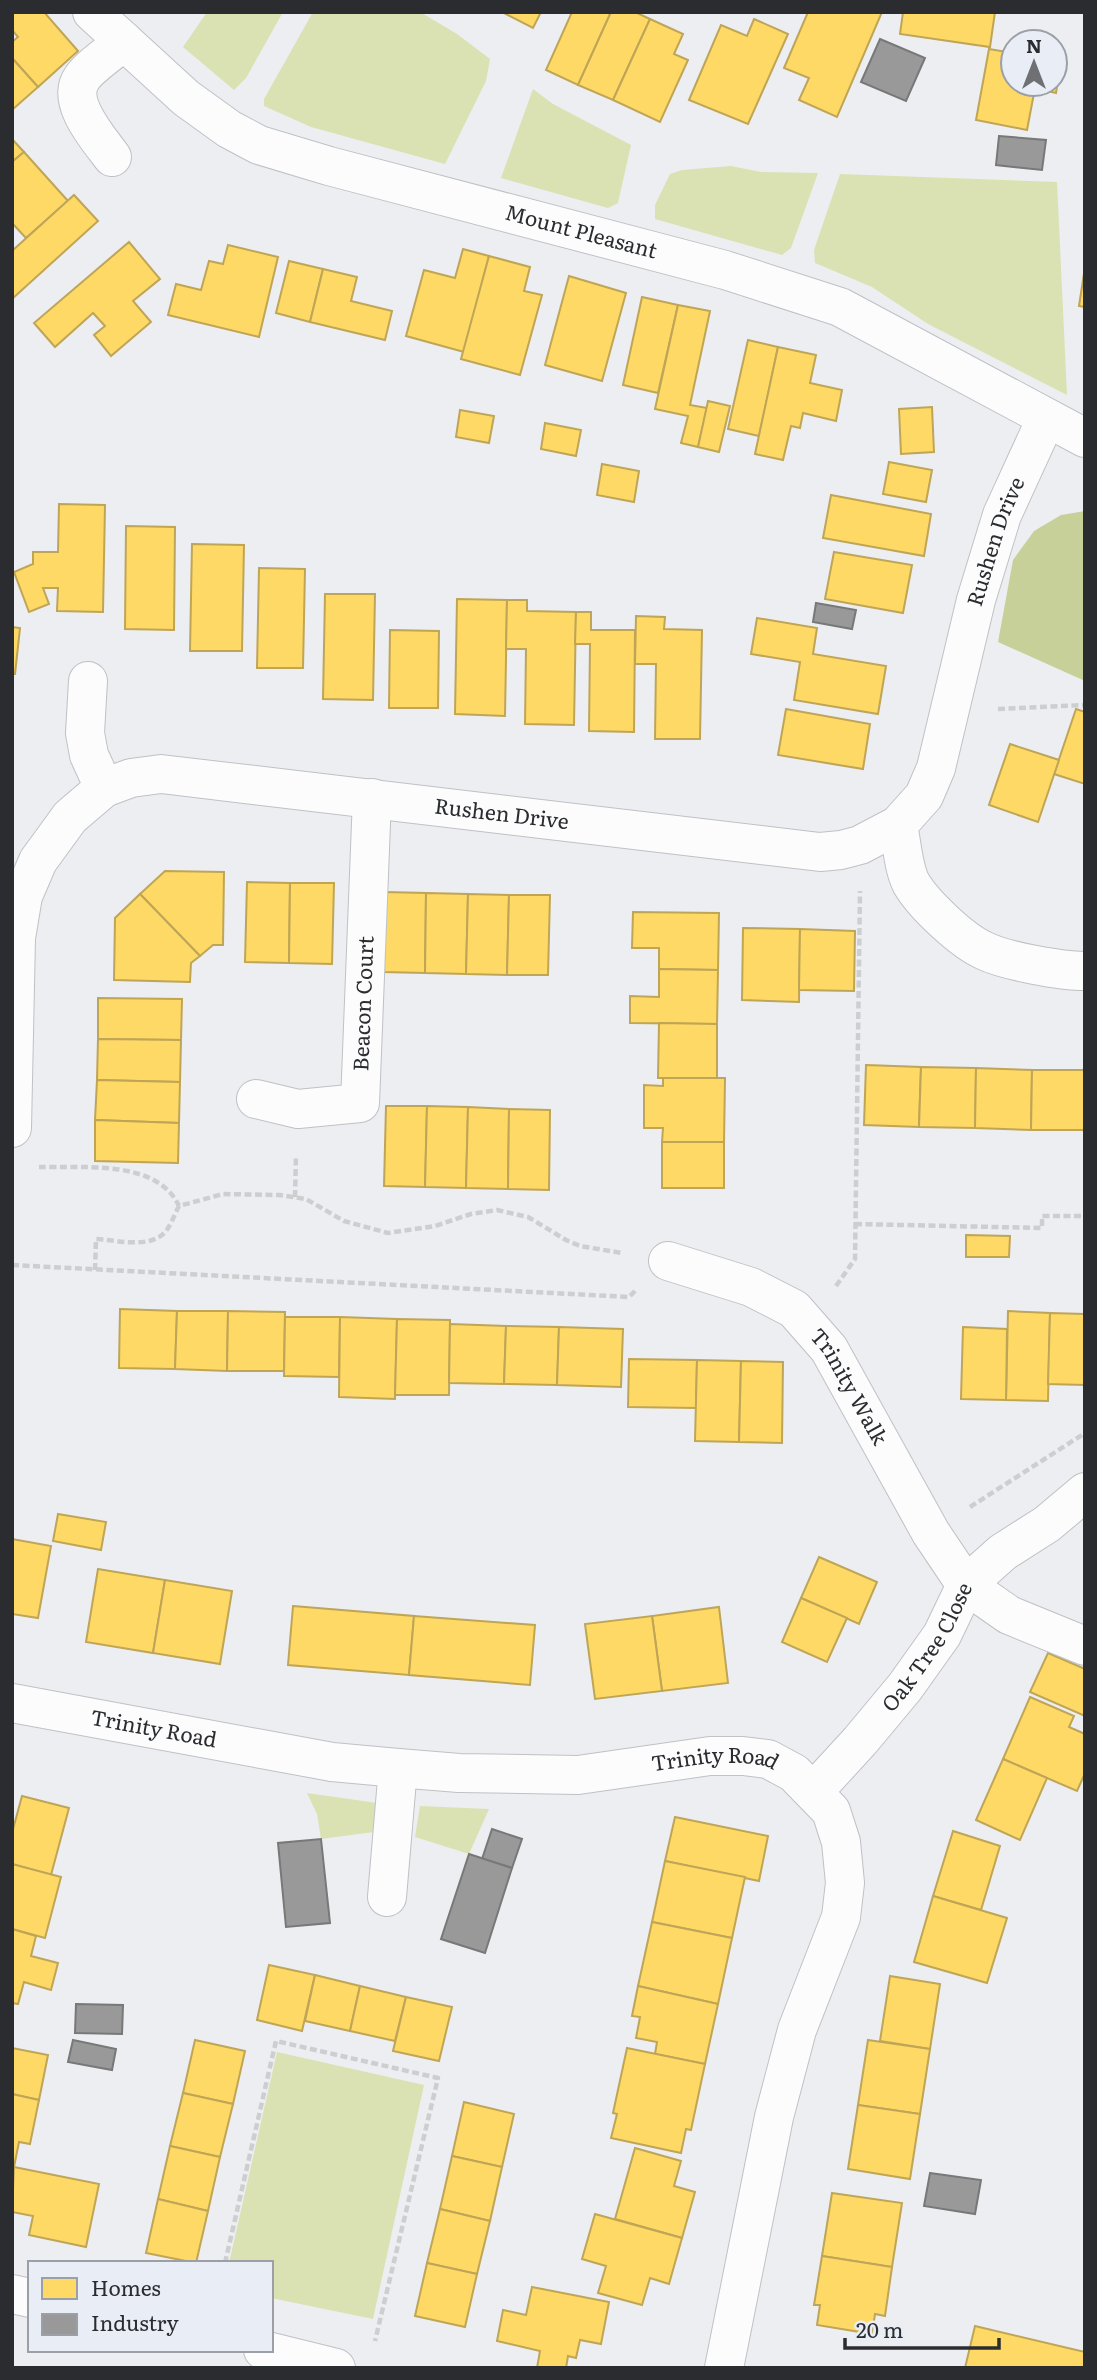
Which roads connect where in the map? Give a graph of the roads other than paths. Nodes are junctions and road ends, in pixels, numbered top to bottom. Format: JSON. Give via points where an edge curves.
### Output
{"nodes":[{"id":1,"x":92,"y":12,"type":"edge"},
{"id":2,"x":124,"y":41,"type":"junction"},
{"id":3,"x":112,"y":157,"type":"dead end"},
{"id":4,"x":1045,"y":419,"type":"junction"},
{"id":5,"x":1085,"y":438,"type":"edge"},
{"id":6,"x":88,"y":681,"type":"dead end"},
{"id":7,"x":104,"y":788,"type":"junction"},
{"id":8,"x":372,"y":798,"type":"junction"},
{"id":9,"x":898,"y":825,"type":"junction"},
{"id":10,"x":1085,"y":971,"type":"edge"},
{"id":11,"x":256,"y":1099,"type":"dead end"},
{"id":12,"x":12,"y":1128,"type":"edge"},
{"id":13,"x":668,"y":1261,"type":"road end"},
{"id":14,"x":1085,"y":1492,"type":"edge"},
{"id":15,"x":966,"y":1585,"type":"junction"},
{"id":16,"x":1085,"y":1646,"type":"edge"},
{"id":17,"x":12,"y":1703,"type":"edge"},
{"id":18,"x":398,"y":1768,"type":"junction"},
{"id":19,"x":814,"y":1791,"type":"junction"},
{"id":20,"x":387,"y":1897,"type":"dead end"},
{"id":21,"x":269,"y":2352,"type":"edge"},
{"id":22,"x":336,"y":2368,"type":"edge"},
{"id":23,"x":724,"y":2368,"type":"edge"}],
"edges":[{"from":1,"to":2,"type":"street","name":"Mount Pleasant"},
{"from":2,"to":3,"type":"street","via":[[81,79],[77,92],[82,115]]},
{"from":2,"to":4,"type":"street","name":"Mount Pleasant","via":[[186,98],[259,145],[725,270],[840,307]]},
{"from":4,"to":5,"type":"street","name":"Mount Pleasant"},
{"from":4,"to":9,"type":"street","name":"Rushen Drive","via":[[1002,515],[976,600],[936,768],[924,796]]},
{"from":6,"to":7,"type":"street","via":[[85,733]]},
{"from":7,"to":8,"type":"street","name":"Rushen Drive","via":[[162,774]]},
{"from":7,"to":12,"type":"street","name":"Rushen Drive","via":[[70,817],[37,861],[23,896],[16,938]]},
{"from":8,"to":9,"type":"street","name":"Rushen Drive","via":[[821,852],[860,845]]},
{"from":8,"to":11,"type":"street","name":"Beacon Court","via":[[360,1103],[298,1109]]},
{"from":9,"to":10,"type":"street","via":[[909,880],[923,901],[956,931],[984,951]]},
{"from":13,"to":15,"type":"street","name":"Trinity Walk","via":[[751,1287],[794,1309],[829,1349],[931,1533]]},
{"from":14,"to":15,"type":"street","name":"Oak Tree Close"},
{"from":15,"to":16,"type":"street","via":[[1009,1615]]},
{"from":15,"to":19,"type":"street","name":"Oak Tree Close","via":[[942,1635],[905,1687]]},
{"from":17,"to":18,"type":"street","name":"Trinity Road","via":[[332,1762]]},
{"from":18,"to":19,"type":"street","name":"Trinity Road","via":[[578,1775],[710,1756],[743,1756],[768,1759]]},
{"from":18,"to":20,"type":"street"},
{"from":19,"to":23,"type":"street","name":"Trinity Road","via":[[831,1811],[841,1842],[845,1883],[841,1917],[797,2030],[774,2117]]},
{"from":21,"to":22,"type":"street"}]}
